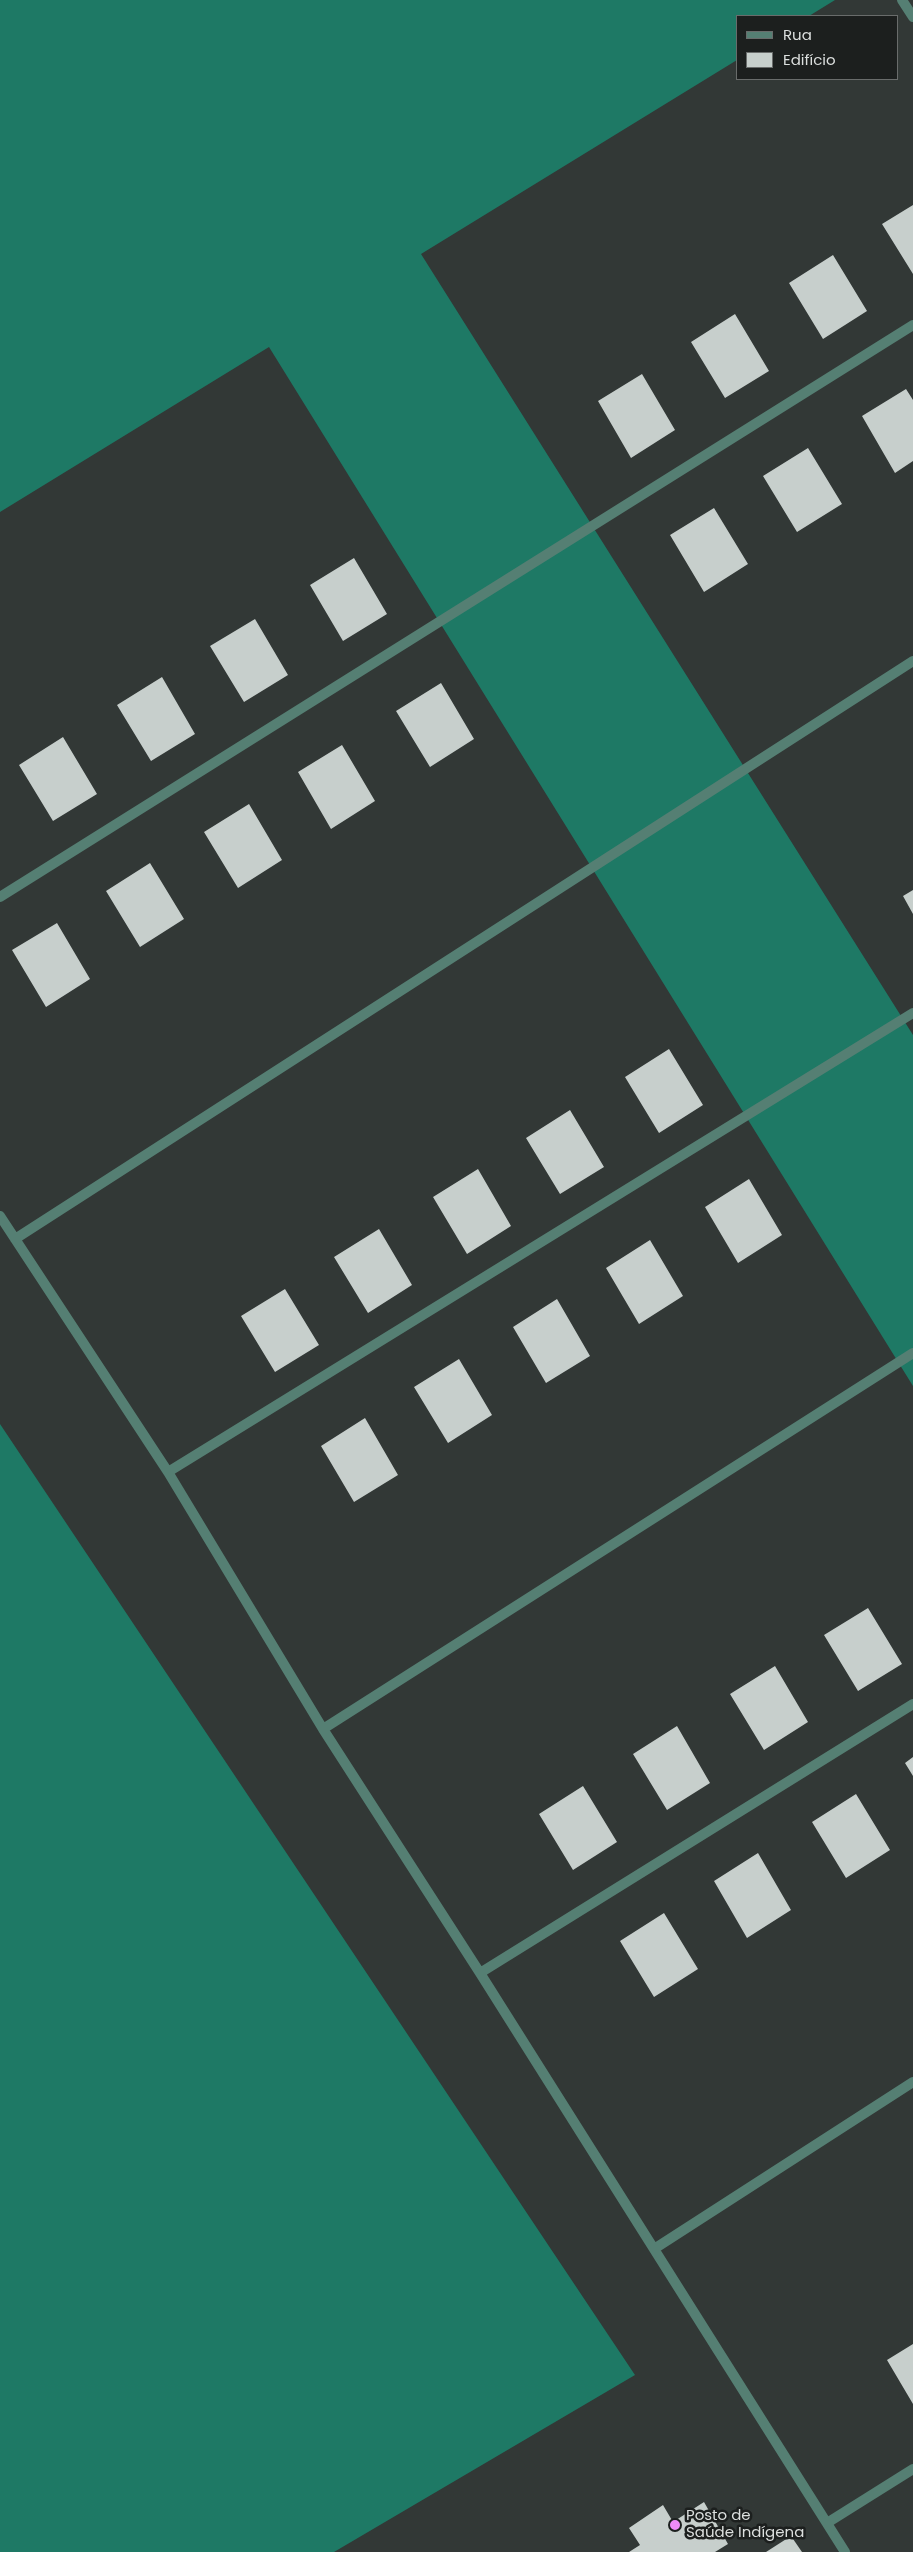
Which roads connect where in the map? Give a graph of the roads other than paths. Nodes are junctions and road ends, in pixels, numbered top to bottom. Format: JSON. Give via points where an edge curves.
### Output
{"nodes":[{"id":1,"x":902,"y":0,"type":"edge"},
{"id":2,"x":913,"y":18,"type":"edge"},
{"id":3,"x":913,"y":325,"type":"edge"},
{"id":4,"x":913,"y":661,"type":"edge"},
{"id":5,"x":0,"y":897,"type":"edge"},
{"id":6,"x":913,"y":1013,"type":"edge"},
{"id":7,"x":0,"y":1216,"type":"edge"},
{"id":8,"x":14,"y":1239,"type":"junction"},
{"id":9,"x":913,"y":1353,"type":"edge"},
{"id":10,"x":168,"y":1472,"type":"junction"},
{"id":11,"x":913,"y":1704,"type":"edge"},
{"id":12,"x":323,"y":1729,"type":"junction"},
{"id":13,"x":480,"y":1973,"type":"junction"},
{"id":14,"x":913,"y":2082,"type":"edge"},
{"id":15,"x":654,"y":2250,"type":"junction"},
{"id":16,"x":913,"y":2469,"type":"edge"},
{"id":17,"x":827,"y":2523,"type":"junction"},
{"id":18,"x":845,"y":2552,"type":"edge"}],
"edges":[{"from":1,"to":2,"type":"street"},
{"from":3,"to":5,"type":"street"},
{"from":4,"to":8,"type":"street"},
{"from":6,"to":10,"type":"street"},
{"from":7,"to":8,"type":"street"},
{"from":8,"to":10,"type":"street"},
{"from":9,"to":12,"type":"street"},
{"from":10,"to":12,"type":"street"},
{"from":11,"to":13,"type":"street"},
{"from":12,"to":13,"type":"street"},
{"from":13,"to":15,"type":"street"},
{"from":14,"to":15,"type":"street"},
{"from":15,"to":17,"type":"street"},
{"from":16,"to":17,"type":"street"},
{"from":17,"to":18,"type":"street"}]}
